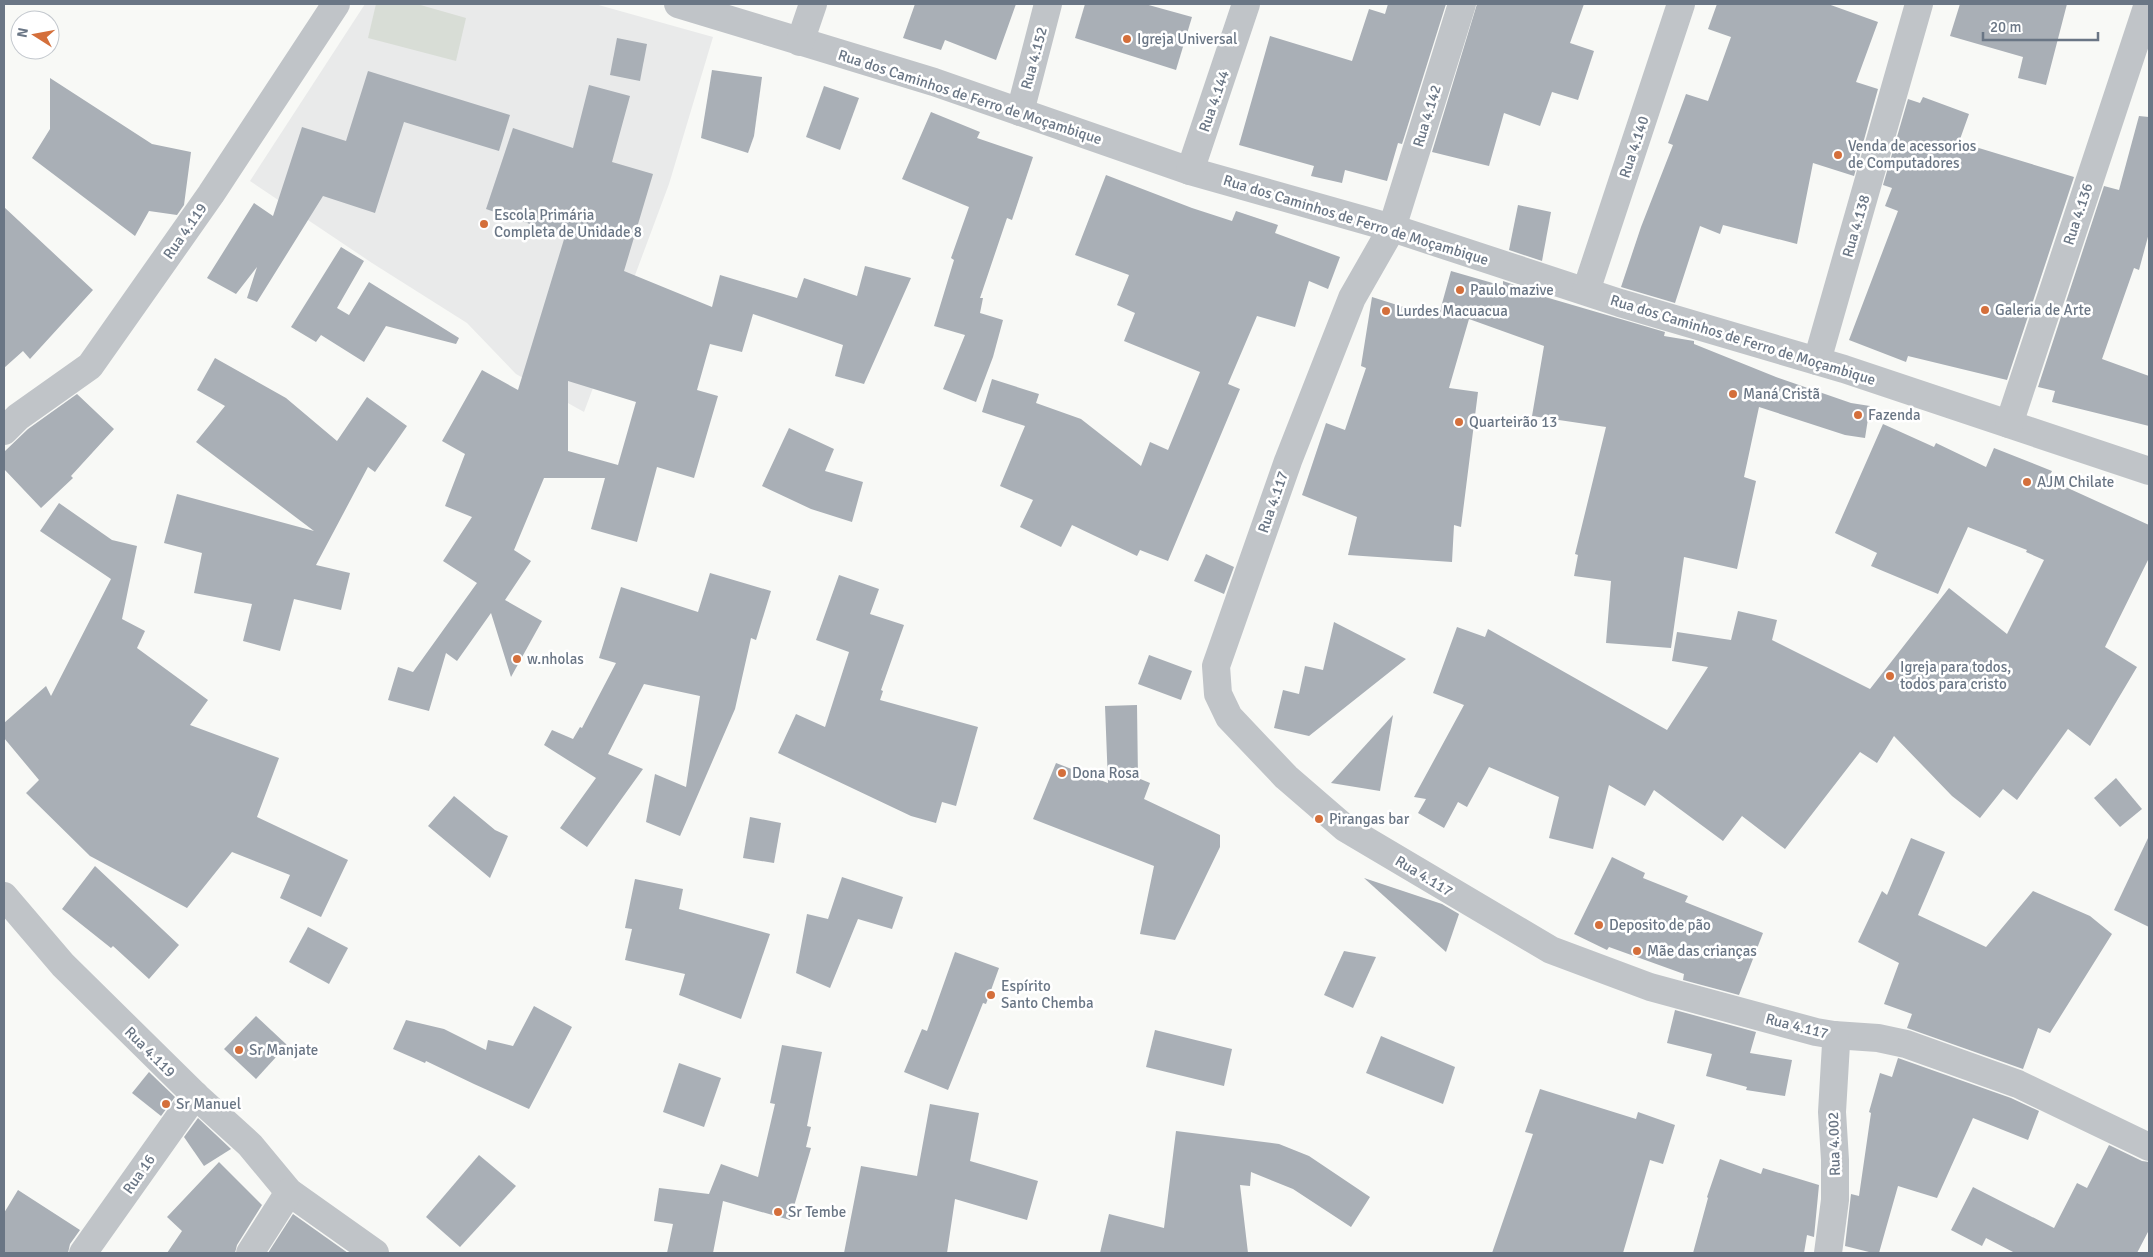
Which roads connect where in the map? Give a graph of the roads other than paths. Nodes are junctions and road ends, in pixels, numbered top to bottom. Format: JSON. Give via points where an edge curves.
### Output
{"nodes":[{"id":1,"x":336,"y":4,"type":"edge"},
{"id":2,"x":678,"y":4,"type":"edge"},
{"id":3,"x":812,"y":4,"type":"edge"},
{"id":4,"x":1048,"y":4,"type":"edge"},
{"id":5,"x":1246,"y":4,"type":"edge"},
{"id":6,"x":1462,"y":4,"type":"edge"},
{"id":7,"x":1681,"y":4,"type":"edge"},
{"id":8,"x":1919,"y":4,"type":"edge"},
{"id":9,"x":2148,"y":4,"type":"edge"},
{"id":10,"x":800,"y":42,"type":"junction"},
{"id":11,"x":1020,"y":112,"type":"junction"},
{"id":12,"x":1190,"y":171,"type":"junction"},
{"id":13,"x":1392,"y":228,"type":"junction"},
{"id":14,"x":1586,"y":291,"type":"junction"},
{"id":15,"x":1817,"y":361,"type":"junction"},
{"id":16,"x":2009,"y":424,"type":"junction"},
{"id":17,"x":4,"y":431,"type":"edge"},
{"id":18,"x":2149,"y":471,"type":"edge"},
{"id":19,"x":4,"y":896,"type":"edge"},
{"id":20,"x":1834,"y":1035,"type":"junction"},
{"id":21,"x":195,"y":1095,"type":"junction"},
{"id":22,"x":2149,"y":1146,"type":"edge"},
{"id":23,"x":289,"y":1192,"type":"junction"},
{"id":24,"x":83,"y":1253,"type":"edge"},
{"id":25,"x":250,"y":1253,"type":"edge"},
{"id":26,"x":375,"y":1253,"type":"edge"},
{"id":27,"x":1828,"y":1253,"type":"edge"}],
"edges":[{"from":1,"to":17,"type":"street","name":"Rua 4.119","via":[[211,194],[90,366],[18,417]]},
{"from":2,"to":10,"type":"street","name":"Rua dos Caminhos de Ferro de Moçambique"},
{"from":3,"to":10,"type":"street"},
{"from":4,"to":11,"type":"street","name":"Rua 4.152"},
{"from":5,"to":12,"type":"street","name":"Rua 4.144"},
{"from":6,"to":13,"type":"street","name":"Rua 4.142"},
{"from":7,"to":14,"type":"street","name":"Rua 4.140"},
{"from":8,"to":15,"type":"street","name":"Rua 4.138"},
{"from":9,"to":16,"type":"street","name":"Rua 4.136"},
{"from":10,"to":11,"type":"street","name":"Rua dos Caminhos de Ferro de Moçambique","via":[[934,82]]},
{"from":11,"to":12,"type":"street","name":"Rua dos Caminhos de Ferro de Moçambique"},
{"from":12,"to":13,"type":"street","name":"Rua dos Caminhos de Ferro de Moçambique"},
{"from":13,"to":14,"type":"street","name":"Rua dos Caminhos de Ferro de Moçambique"},
{"from":13,"to":20,"type":"street","name":"Rua 4.117","via":[[1352,298],[1288,461],[1216,666],[1218,694],[1229,717],[1286,777],[1345,828],[1551,950],[1650,987]]},
{"from":14,"to":15,"type":"street","name":"Rua dos Caminhos de Ferro de Moçambique"},
{"from":15,"to":16,"type":"street","name":"Rua dos Caminhos de Ferro de Moçambique"},
{"from":16,"to":18,"type":"street","name":"Rua dos Caminhos de Ferro de Moçambique"},
{"from":19,"to":21,"type":"street","name":"Rua 4.119","via":[[63,965]]},
{"from":20,"to":22,"type":"street","name":"Rua 4.117","via":[[1906,1044],[2018,1084]]},
{"from":20,"to":27,"type":"street","name":"Rua 4.002","via":[[1834,1200]]},
{"from":21,"to":23,"type":"street","name":"Rua 4.119","via":[[250,1145]]},
{"from":21,"to":24,"type":"street","name":"Rua 16"},
{"from":23,"to":25,"type":"street"},
{"from":23,"to":26,"type":"street","name":"Rua 4.119"}]}
